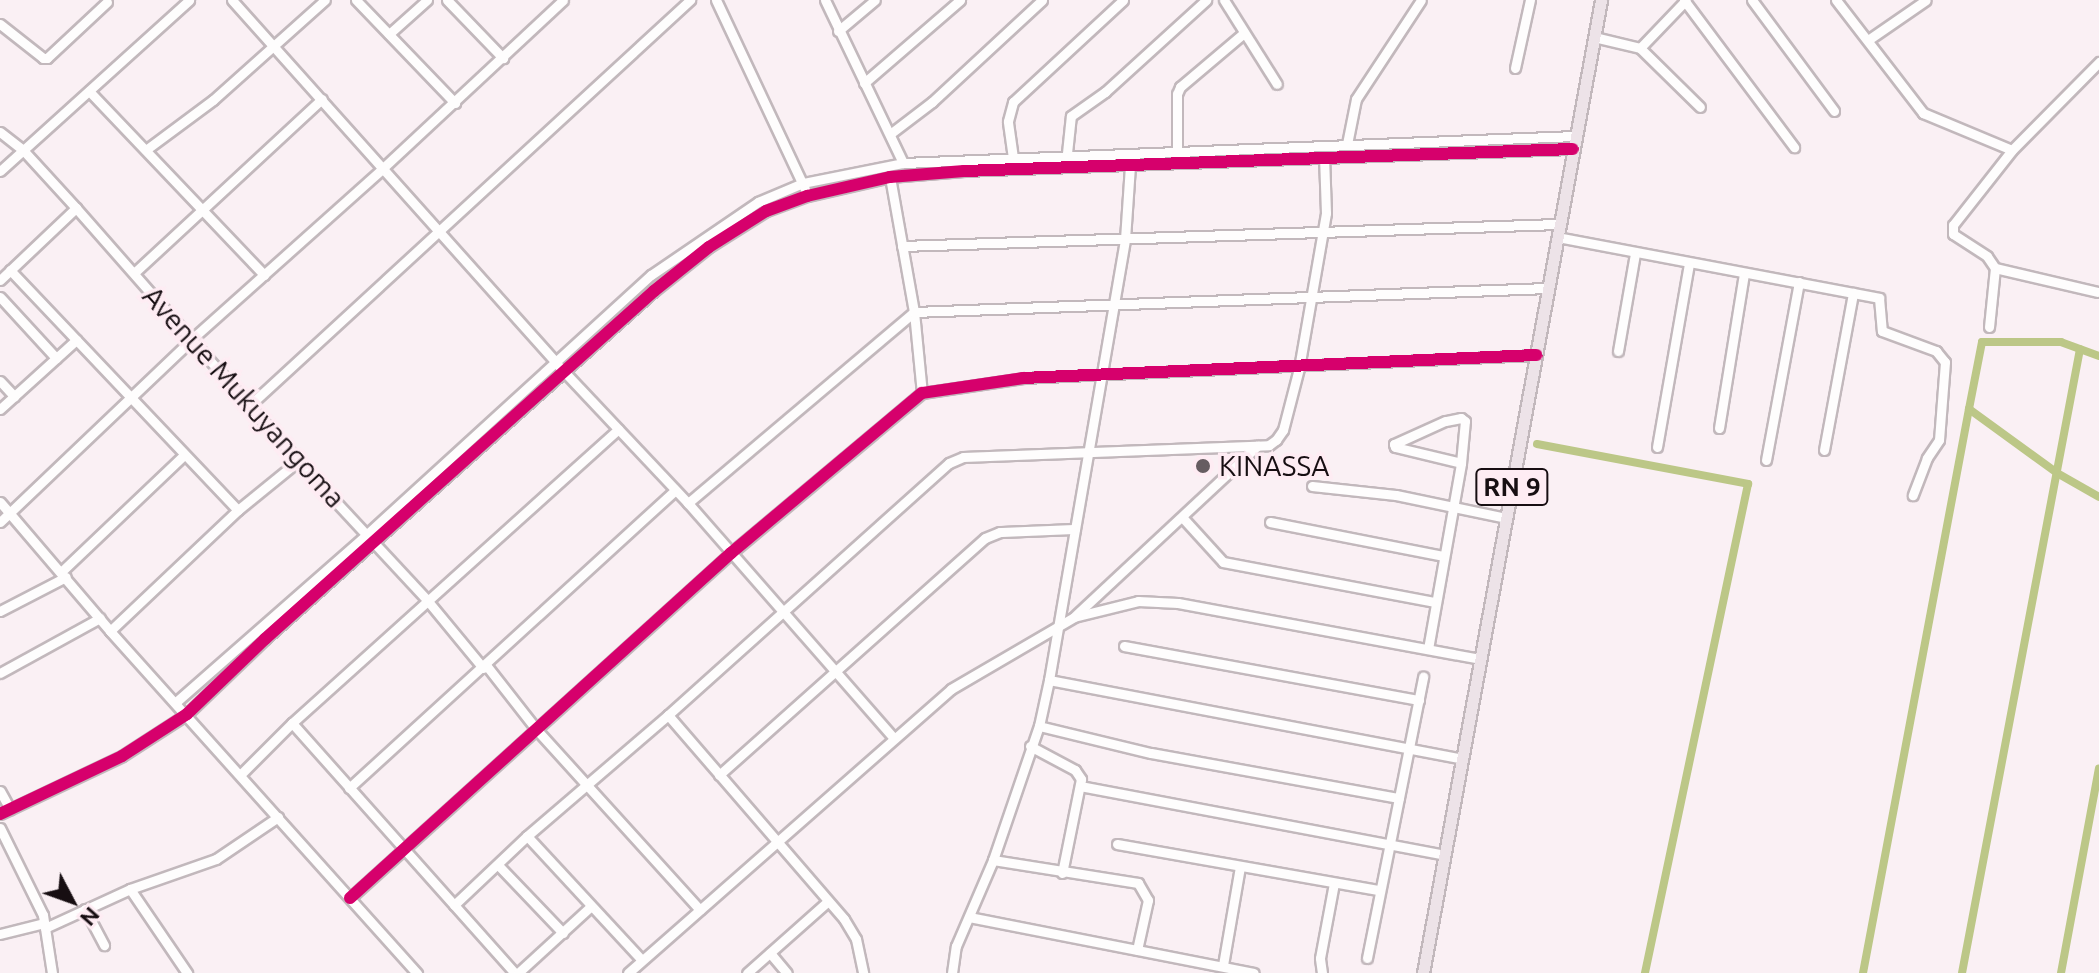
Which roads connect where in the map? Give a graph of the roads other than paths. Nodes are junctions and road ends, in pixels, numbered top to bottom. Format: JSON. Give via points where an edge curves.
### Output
{"nodes":[{"id":1,"x":189,"y":0,"type":"edge"},
{"id":2,"x":232,"y":0,"type":"edge"},
{"id":3,"x":325,"y":0,"type":"edge"},
{"id":4,"x":356,"y":0,"type":"edge"},
{"id":5,"x":427,"y":0,"type":"edge"},
{"id":6,"x":447,"y":0,"type":"edge"},
{"id":7,"x":563,"y":0,"type":"edge"},
{"id":8,"x":690,"y":0,"type":"edge"},
{"id":9,"x":716,"y":0,"type":"edge"},
{"id":10,"x":825,"y":0,"type":"edge"},
{"id":11,"x":875,"y":0,"type":"edge"},
{"id":12,"x":960,"y":0,"type":"edge"},
{"id":13,"x":1042,"y":0,"type":"edge"},
{"id":14,"x":1123,"y":0,"type":"edge"},
{"id":15,"x":1206,"y":0,"type":"edge"},
{"id":16,"x":1224,"y":0,"type":"edge"},
{"id":17,"x":1421,"y":0,"type":"edge"},
{"id":18,"x":1530,"y":0,"type":"edge"},
{"id":19,"x":1601,"y":0,"type":"edge"},
{"id":20,"x":1685,"y":0,"type":"edge"},
{"id":21,"x":1752,"y":0,"type":"edge"},
{"id":22,"x":1836,"y":0,"type":"edge"},
{"id":23,"x":1926,"y":0,"type":"edge"},
{"id":24,"x":107,"y":2,"type":"edge"},
{"id":25,"x":0,"y":24,"type":"edge"},
{"id":26,"x":838,"y":31,"type":"junction"},
{"id":27,"x":1244,"y":33,"type":"junction"},
{"id":28,"x":389,"y":34,"type":"junction"},
{"id":29,"x":1594,"y":37,"type":"junction"},
{"id":30,"x":1868,"y":40,"type":"junction"},
{"id":31,"x":274,"y":44,"type":"junction"},
{"id":32,"x":1640,"y":48,"type":"junction"},
{"id":33,"x":503,"y":58,"type":"junction"},
{"id":34,"x":2099,"y":62,"type":"edge"},
{"id":35,"x":1515,"y":68,"type":"dead end"},
{"id":36,"x":864,"y":83,"type":"junction"},
{"id":37,"x":1277,"y":84,"type":"dead end"},
{"id":38,"x":89,"y":91,"type":"junction"},
{"id":39,"x":322,"y":99,"type":"junction"},
{"id":40,"x":455,"y":103,"type":"junction"},
{"id":41,"x":1700,"y":107,"type":"dead end"},
{"id":42,"x":1834,"y":111,"type":"dead end"},
{"id":43,"x":0,"y":132,"type":"edge"},
{"id":44,"x":890,"y":134,"type":"junction"},
{"id":45,"x":1576,"y":136,"type":"junction"},
{"id":46,"x":1347,"y":144,"type":"junction"},
{"id":47,"x":1324,"y":145,"type":"junction"},
{"id":48,"x":1794,"y":147,"type":"dead end"},
{"id":49,"x":147,"y":149,"type":"junction"},
{"id":50,"x":1177,"y":149,"type":"junction"},
{"id":51,"x":1573,"y":149,"type":"junction"},
{"id":52,"x":23,"y":150,"type":"junction"},
{"id":53,"x":2012,"y":150,"type":"junction"},
{"id":54,"x":1067,"y":153,"type":"junction"},
{"id":55,"x":1013,"y":158,"type":"junction"},
{"id":56,"x":1324,"y":159,"type":"junction"},
{"id":57,"x":903,"y":163,"type":"junction"},
{"id":58,"x":1130,"y":166,"type":"junction"},
{"id":59,"x":383,"y":168,"type":"junction"},
{"id":60,"x":0,"y":171,"type":"edge"},
{"id":61,"x":890,"y":177,"type":"junction"},
{"id":62,"x":803,"y":183,"type":"junction"},
{"id":63,"x":807,"y":196,"type":"junction"},
{"id":64,"x":76,"y":208,"type":"junction"},
{"id":65,"x":202,"y":209,"type":"junction"},
{"id":66,"x":1558,"y":230,"type":"junction"},
{"id":67,"x":440,"y":232,"type":"junction"},
{"id":68,"x":1320,"y":233,"type":"junction"},
{"id":69,"x":1125,"y":239,"type":"junction"},
{"id":70,"x":902,"y":246,"type":"junction"},
{"id":71,"x":1635,"y":254,"type":"junction"},
{"id":72,"x":1689,"y":264,"type":"junction"},
{"id":73,"x":1995,"y":268,"type":"junction"},
{"id":74,"x":10,"y":270,"type":"junction"},
{"id":75,"x":134,"y":273,"type":"junction"},
{"id":76,"x":1744,"y":273,"type":"junction"},
{"id":77,"x":264,"y":275,"type":"junction"},
{"id":78,"x":0,"y":280,"type":"edge"},
{"id":79,"x":1799,"y":282,"type":"junction"},
{"id":80,"x":1548,"y":288,"type":"junction"},
{"id":81,"x":2097,"y":292,"type":"dead end"},
{"id":82,"x":1853,"y":293,"type":"junction"},
{"id":83,"x":0,"y":297,"type":"edge"},
{"id":84,"x":1311,"y":299,"type":"junction"},
{"id":85,"x":1113,"y":305,"type":"junction"},
{"id":86,"x":914,"y":312,"type":"junction"},
{"id":87,"x":1989,"y":327,"type":"dead end"},
{"id":88,"x":193,"y":338,"type":"junction"},
{"id":89,"x":76,"y":340,"type":"junction"},
{"id":90,"x":1618,"y":351,"type":"dead end"},
{"id":91,"x":1536,"y":355,"type":"junction"},
{"id":92,"x":56,"y":358,"type":"junction"},
{"id":93,"x":556,"y":363,"type":"junction"},
{"id":94,"x":1299,"y":368,"type":"junction"},
{"id":95,"x":564,"y":371,"type":"junction"},
{"id":96,"x":1102,"y":377,"type":"junction"},
{"id":97,"x":0,"y":381,"type":"edge"},
{"id":98,"x":922,"y":393,"type":"junction"},
{"id":99,"x":14,"y":396,"type":"junction"},
{"id":100,"x":129,"y":400,"type":"junction"},
{"id":101,"x":251,"y":404,"type":"junction"},
{"id":102,"x":0,"y":409,"type":"edge"},
{"id":103,"x":1719,"y":428,"type":"dead end"},
{"id":104,"x":618,"y":429,"type":"junction"},
{"id":105,"x":1257,"y":446,"type":"junction"},
{"id":106,"x":1657,"y":447,"type":"dead end"},
{"id":107,"x":1824,"y":450,"type":"dead end"},
{"id":108,"x":1088,"y":451,"type":"junction"},
{"id":109,"x":183,"y":456,"type":"junction"},
{"id":110,"x":1766,"y":460,"type":"dead end"},
{"id":111,"x":298,"y":461,"type":"junction"},
{"id":112,"x":1461,"y":463,"type":"junction"},
{"id":113,"x":1312,"y":486,"type":"dead end"},
{"id":114,"x":674,"y":491,"type":"junction"},
{"id":115,"x":1913,"y":495,"type":"dead end"},
{"id":116,"x":0,"y":502,"type":"edge"},
{"id":117,"x":688,"y":503,"type":"junction"},
{"id":118,"x":1453,"y":508,"type":"junction"},
{"id":119,"x":238,"y":510,"type":"junction"},
{"id":120,"x":10,"y":514,"type":"junction"},
{"id":121,"x":1183,"y":518,"type":"junction"},
{"id":122,"x":1506,"y":518,"type":"junction"},
{"id":123,"x":0,"y":522,"type":"edge"},
{"id":124,"x":1270,"y":522,"type":"dead end"},
{"id":125,"x":1075,"y":529,"type":"junction"},
{"id":126,"x":370,"y":539,"type":"junction"},
{"id":127,"x":731,"y":553,"type":"junction"},
{"id":128,"x":1443,"y":556,"type":"junction"},
{"id":129,"x":63,"y":574,"type":"junction"},
{"id":130,"x":427,"y":600,"type":"junction"},
{"id":131,"x":1435,"y":602,"type":"junction"},
{"id":132,"x":781,"y":610,"type":"junction"},
{"id":133,"x":0,"y":611,"type":"edge"},
{"id":134,"x":1074,"y":617,"type":"junction"},
{"id":135,"x":100,"y":618,"type":"junction"},
{"id":136,"x":1058,"y":626,"type":"junction"},
{"id":137,"x":110,"y":631,"type":"junction"},
{"id":138,"x":1124,"y":646,"type":"dead end"},
{"id":139,"x":1428,"y":649,"type":"junction"},
{"id":140,"x":1480,"y":659,"type":"junction"},
{"id":141,"x":484,"y":666,"type":"junction"},
{"id":142,"x":834,"y":670,"type":"junction"},
{"id":143,"x":0,"y":673,"type":"edge"},
{"id":144,"x":1423,"y":677,"type":"dead end"},
{"id":145,"x":1049,"y":680,"type":"junction"},
{"id":146,"x":1419,"y":700,"type":"junction"},
{"id":147,"x":176,"y":702,"type":"junction"},
{"id":148,"x":187,"y":714,"type":"junction"},
{"id":149,"x":668,"y":715,"type":"junction"},
{"id":150,"x":292,"y":723,"type":"junction"},
{"id":151,"x":1039,"y":726,"type":"junction"},
{"id":152,"x":536,"y":729,"type":"junction"},
{"id":153,"x":893,"y":737,"type":"junction"},
{"id":154,"x":1030,"y":746,"type":"junction"},
{"id":155,"x":1410,"y":747,"type":"junction"},
{"id":156,"x":1462,"y":759,"type":"junction"},
{"id":157,"x":240,"y":775,"type":"junction"},
{"id":158,"x":719,"y":775,"type":"junction"},
{"id":159,"x":587,"y":783,"type":"junction"},
{"id":160,"x":1080,"y":786,"type":"junction"},
{"id":161,"x":349,"y":788,"type":"junction"},
{"id":162,"x":0,"y":791,"type":"edge"},
{"id":163,"x":1399,"y":798,"type":"junction"},
{"id":164,"x":10,"y":809,"type":"junction"},
{"id":165,"x":0,"y":814,"type":"edge"},
{"id":166,"x":278,"y":817,"type":"junction"},
{"id":167,"x":0,"y":828,"type":"edge"},
{"id":168,"x":527,"y":836,"type":"junction"},
{"id":169,"x":778,"y":841,"type":"junction"},
{"id":170,"x":3,"y":843,"type":"edge"},
{"id":171,"x":1117,"y":844,"type":"dead end"},
{"id":172,"x":1389,"y":846,"type":"junction"},
{"id":173,"x":405,"y":851,"type":"junction"},
{"id":174,"x":1444,"y":855,"type":"junction"},
{"id":175,"x":993,"y":860,"type":"junction"},
{"id":176,"x":498,"y":865,"type":"junction"},
{"id":177,"x":1240,"y":867,"type":"junction"},
{"id":178,"x":1062,"y":873,"type":"junction"},
{"id":179,"x":1334,"y":883,"type":"junction"},
{"id":180,"x":130,"y":889,"type":"junction"},
{"id":181,"x":1378,"y":890,"type":"junction"},
{"id":182,"x":350,"y":898,"type":"junction"},
{"id":183,"x":828,"y":901,"type":"junction"},
{"id":184,"x":454,"y":905,"type":"junction"},
{"id":185,"x":590,"y":907,"type":"junction"},
{"id":186,"x":85,"y":909,"type":"junction"},
{"id":187,"x":700,"y":910,"type":"junction"},
{"id":188,"x":969,"y":917,"type":"junction"},
{"id":189,"x":44,"y":925,"type":"junction"},
{"id":190,"x":563,"y":933,"type":"junction"},
{"id":191,"x":0,"y":934,"type":"edge"},
{"id":192,"x":104,"y":945,"type":"dead end"},
{"id":193,"x":1137,"y":950,"type":"junction"},
{"id":194,"x":770,"y":953,"type":"junction"},
{"id":195,"x":1367,"y":958,"type":"dead end"},
{"id":196,"x":642,"y":960,"type":"junction"},
{"id":197,"x":1223,"y":965,"type":"junction"},
{"id":198,"x":52,"y":973,"type":"edge"},
{"id":199,"x":187,"y":973,"type":"edge"},
{"id":200,"x":417,"y":973,"type":"edge"},
{"id":201,"x":516,"y":973,"type":"edge"},
{"id":202,"x":628,"y":973,"type":"edge"},
{"id":203,"x":747,"y":973,"type":"edge"},
{"id":204,"x":787,"y":973,"type":"edge"},
{"id":205,"x":863,"y":973,"type":"edge"},
{"id":206,"x":952,"y":973,"type":"edge"},
{"id":207,"x":1254,"y":973,"type":"edge"},
{"id":208,"x":1322,"y":973,"type":"edge"},
{"id":209,"x":1423,"y":973,"type":"edge"}],
"edges":[{"from":1,"to":38,"type":"street"},
{"from":2,"to":31,"type":"street"},
{"from":3,"to":31,"type":"street"},
{"from":4,"to":28,"type":"street"},
{"from":5,"to":28,"type":"street"},
{"from":6,"to":33,"type":"street"},
{"from":7,"to":33,"type":"street"},
{"from":8,"to":67,"type":"street"},
{"from":9,"to":62,"type":"street"},
{"from":10,"to":26,"type":"street"},
{"from":11,"to":26,"type":"street"},
{"from":12,"to":36,"type":"street"},
{"from":13,"to":44,"type":"street"},
{"from":14,"to":55,"type":"street","via":[[1013,102],[1008,121]]},
{"from":15,"to":54,"type":"street","via":[[1071,116]]},
{"from":16,"to":27,"type":"street"},
{"from":17,"to":46,"type":"street","via":[[1356,99]]},
{"from":18,"to":35,"type":"street"},
{"from":19,"to":29,"type":"main road","number":"RN 9"},
{"from":20,"to":32,"type":"street"},
{"from":20,"to":48,"type":"street"},
{"from":21,"to":42,"type":"street"},
{"from":22,"to":30,"type":"street"},
{"from":23,"to":30,"type":"street"},
{"from":24,"to":25,"type":"street","via":[[47,58]]},
{"from":26,"to":36,"type":"street"},
{"from":27,"to":37,"type":"street"},
{"from":27,"to":50,"type":"street","via":[[1180,87]]},
{"from":28,"to":40,"type":"street"},
{"from":29,"to":32,"type":"street"},
{"from":29,"to":45,"type":"main road","number":"RN 9"},
{"from":30,"to":53,"type":"street","via":[[1923,113]]},
{"from":31,"to":39,"type":"street"},
{"from":31,"to":49,"type":"street","via":[[213,100]]},
{"from":32,"to":41,"type":"street"},
{"from":33,"to":40,"type":"street"},
{"from":34,"to":53,"type":"street"},
{"from":36,"to":44,"type":"street"},
{"from":38,"to":49,"type":"street"},
{"from":38,"to":52,"type":"street"},
{"from":39,"to":59,"type":"street"},
{"from":39,"to":65,"type":"street"},
{"from":40,"to":59,"type":"street"},
{"from":43,"to":52,"type":"street","name":"Avenue Mukuyangoma"},
{"from":44,"to":57,"type":"street"},
{"from":45,"to":46,"type":"street"},
{"from":45,"to":51,"type":"main road","number":"RN 9"},
{"from":46,"to":47,"type":"street"},
{"from":47,"to":50,"type":"street"},
{"from":47,"to":56,"type":"street"},
{"from":49,"to":65,"type":"street"},
{"from":50,"to":54,"type":"street"},
{"from":51,"to":56,"type":"street"},
{"from":51,"to":66,"type":"main road","number":"RN 9"},
{"from":52,"to":60,"type":"street"},
{"from":52,"to":64,"type":"street","name":"Avenue Mukuyangoma"},
{"from":53,"to":73,"type":"street","via":[[1952,230]]},
{"from":54,"to":55,"type":"street"},
{"from":55,"to":57,"type":"street"},
{"from":56,"to":58,"type":"street"},
{"from":56,"to":68,"type":"street","via":[[1326,213]]},
{"from":57,"to":62,"type":"street"},
{"from":58,"to":61,"type":"street"},
{"from":58,"to":69,"type":"street"},
{"from":59,"to":67,"type":"street"},
{"from":59,"to":77,"type":"street"},
{"from":61,"to":63,"type":"street"},
{"from":61,"to":70,"type":"street"},
{"from":62,"to":63,"type":"street"},
{"from":62,"to":93,"type":"street","via":[[758,202],[651,275]]},
{"from":63,"to":95,"type":"street","via":[[766,211],[709,247]]},
{"from":64,"to":74,"type":"street"},
{"from":64,"to":75,"type":"street","name":"Avenue Mukuyangoma"},
{"from":65,"to":75,"type":"street"},
{"from":65,"to":77,"type":"street"},
{"from":66,"to":68,"type":"street"},
{"from":66,"to":71,"type":"street"},
{"from":66,"to":80,"type":"main road","number":"RN 9"},
{"from":67,"to":93,"type":"street"},
{"from":67,"to":101,"type":"street"},
{"from":68,"to":69,"type":"street"},
{"from":68,"to":84,"type":"street"},
{"from":69,"to":70,"type":"street"},
{"from":69,"to":85,"type":"street"},
{"from":70,"to":86,"type":"street"},
{"from":71,"to":72,"type":"street"},
{"from":71,"to":90,"type":"street"},
{"from":72,"to":76,"type":"street"},
{"from":72,"to":106,"type":"street"},
{"from":73,"to":81,"type":"street"},
{"from":73,"to":87,"type":"street"},
{"from":74,"to":78,"type":"street"},
{"from":74,"to":89,"type":"street"},
{"from":75,"to":88,"type":"street","name":"Avenue Mukuyangoma"},
{"from":76,"to":79,"type":"street"},
{"from":76,"to":103,"type":"street"},
{"from":77,"to":88,"type":"street"},
{"from":79,"to":82,"type":"street"},
{"from":79,"to":110,"type":"street"},
{"from":80,"to":84,"type":"street"},
{"from":80,"to":91,"type":"main road","number":"RN 9"},
{"from":82,"to":107,"type":"street"},
{"from":82,"to":115,"type":"street","via":[[1879,298],[1882,331],[1936,351],[1945,362],[1939,440]]},
{"from":83,"to":92,"type":"street"},
{"from":84,"to":85,"type":"street"},
{"from":84,"to":94,"type":"street"},
{"from":85,"to":86,"type":"street"},
{"from":85,"to":96,"type":"street"},
{"from":86,"to":98,"type":"street"},
{"from":86,"to":117,"type":"street"},
{"from":88,"to":100,"type":"street"},
{"from":88,"to":101,"type":"street","name":"Avenue Mukuyangoma"},
{"from":89,"to":92,"type":"street"},
{"from":89,"to":100,"type":"street"},
{"from":91,"to":94,"type":"street"},
{"from":91,"to":122,"type":"main road","number":"RN 9"},
{"from":92,"to":99,"type":"street"},
{"from":93,"to":95,"type":"street"},
{"from":93,"to":126,"type":"street"},
{"from":94,"to":96,"type":"street"},
{"from":94,"to":105,"type":"street","via":[[1283,430],[1269,445]]},
{"from":95,"to":104,"type":"street"},
{"from":95,"to":126,"type":"street"},
{"from":96,"to":98,"type":"street","via":[[1023,378]]},
{"from":96,"to":108,"type":"street"},
{"from":97,"to":99,"type":"street"},
{"from":98,"to":127,"type":"street"},
{"from":99,"to":102,"type":"street"},
{"from":100,"to":109,"type":"street"},
{"from":100,"to":120,"type":"street"},
{"from":101,"to":111,"type":"street","name":"Avenue Mukuyangoma"},
{"from":104,"to":114,"type":"street"},
{"from":104,"to":130,"type":"street"},
{"from":105,"to":108,"type":"street"},
{"from":105,"to":121,"type":"street"},
{"from":108,"to":125,"type":"street"},
{"from":108,"to":132,"type":"street","via":[[963,457],[949,463]]},
{"from":109,"to":119,"type":"street"},
{"from":109,"to":129,"type":"street"},
{"from":111,"to":119,"type":"street"},
{"from":111,"to":126,"type":"street","name":"Avenue Mukuyangoma"},
{"from":112,"to":112,"type":"street","via":[[1395,447],[1394,444],[1461,418]]},
{"from":112,"to":118,"type":"street"},
{"from":113,"to":118,"type":"street","via":[[1396,495]]},
{"from":114,"to":117,"type":"street"},
{"from":114,"to":141,"type":"street"},
{"from":116,"to":120,"type":"street"},
{"from":117,"to":127,"type":"street"},
{"from":118,"to":122,"type":"street"},
{"from":118,"to":128,"type":"street"},
{"from":119,"to":137,"type":"street"},
{"from":120,"to":123,"type":"street"},
{"from":120,"to":129,"type":"street"},
{"from":121,"to":131,"type":"street","via":[[1223,562]]},
{"from":121,"to":134,"type":"street"},
{"from":122,"to":140,"type":"main road","number":"RN 9"},
{"from":124,"to":128,"type":"street"},
{"from":125,"to":136,"type":"street"},
{"from":125,"to":142,"type":"street","via":[[1000,532],[985,538]]},
{"from":126,"to":130,"type":"street","name":"Avenue Mukuyangoma"},
{"from":126,"to":147,"type":"street"},
{"from":126,"to":148,"type":"street"},
{"from":127,"to":132,"type":"street"},
{"from":127,"to":152,"type":"street"},
{"from":128,"to":131,"type":"street"},
{"from":129,"to":133,"type":"street"},
{"from":129,"to":135,"type":"street"},
{"from":130,"to":141,"type":"street","name":"Avenue Mukuyangoma"},
{"from":130,"to":150,"type":"street"},
{"from":131,"to":139,"type":"street"},
{"from":132,"to":142,"type":"street"},
{"from":132,"to":149,"type":"street"},
{"from":134,"to":136,"type":"street"},
{"from":134,"to":139,"type":"street","via":[[1138,601],[1178,603]]},
{"from":135,"to":137,"type":"street"},
{"from":135,"to":143,"type":"street"},
{"from":136,"to":145,"type":"street"},
{"from":136,"to":153,"type":"street","via":[[951,689]]},
{"from":137,"to":147,"type":"street"},
{"from":138,"to":146,"type":"street"},
{"from":139,"to":140,"type":"street"},
{"from":140,"to":156,"type":"main road","number":"RN 9"},
{"from":141,"to":152,"type":"street","name":"Avenue Mukuyangoma"},
{"from":141,"to":161,"type":"street"},
{"from":142,"to":153,"type":"street"},
{"from":142,"to":158,"type":"street"},
{"from":144,"to":146,"type":"street"},
{"from":145,"to":151,"type":"street"},
{"from":145,"to":155,"type":"street"},
{"from":146,"to":155,"type":"street"},
{"from":147,"to":148,"type":"street"},
{"from":148,"to":157,"type":"street"},
{"from":148,"to":164,"type":"street","via":[[122,756]]},
{"from":149,"to":158,"type":"street"},
{"from":149,"to":159,"type":"street"},
{"from":150,"to":157,"type":"street"},
{"from":150,"to":161,"type":"street"},
{"from":151,"to":154,"type":"street"},
{"from":151,"to":163,"type":"street","via":[[1151,753]]},
{"from":152,"to":159,"type":"street","name":"Avenue Mukuyangoma"},
{"from":152,"to":173,"type":"street"},
{"from":153,"to":169,"type":"street"},
{"from":154,"to":160,"type":"street","via":[[1075,770]]},
{"from":154,"to":175,"type":"street"},
{"from":155,"to":156,"type":"street"},
{"from":155,"to":163,"type":"street"},
{"from":156,"to":174,"type":"main road","number":"RN 9"},
{"from":157,"to":166,"type":"street"},
{"from":158,"to":169,"type":"street"},
{"from":159,"to":168,"type":"street"},
{"from":159,"to":187,"type":"street","name":"Avenue Mukuyangoma"},
{"from":160,"to":172,"type":"street"},
{"from":160,"to":178,"type":"street"},
{"from":161,"to":173,"type":"street"},
{"from":162,"to":164,"type":"street"},
{"from":163,"to":172,"type":"street"},
{"from":164,"to":165,"type":"street"},
{"from":166,"to":180,"type":"street","via":[[216,859]]},
{"from":166,"to":182,"type":"street"},
{"from":167,"to":170,"type":"street"},
{"from":168,"to":176,"type":"street"},
{"from":168,"to":185,"type":"street"},
{"from":169,"to":183,"type":"street"},
{"from":169,"to":187,"type":"street"},
{"from":170,"to":189,"type":"street"},
{"from":171,"to":177,"type":"street"},
{"from":172,"to":174,"type":"street"},
{"from":172,"to":181,"type":"street"},
{"from":173,"to":182,"type":"street"},
{"from":173,"to":184,"type":"street"},
{"from":174,"to":209,"type":"main road","number":"RN 9"},
{"from":175,"to":178,"type":"street"},
{"from":175,"to":188,"type":"street"},
{"from":176,"to":184,"type":"street"},
{"from":176,"to":190,"type":"street"},
{"from":177,"to":179,"type":"street"},
{"from":177,"to":197,"type":"street"},
{"from":178,"to":193,"type":"street","via":[[1138,883],[1145,890],[1148,900]]},
{"from":179,"to":181,"type":"street"},
{"from":179,"to":208,"type":"street"},
{"from":180,"to":186,"type":"street"},
{"from":180,"to":199,"type":"street"},
{"from":181,"to":195,"type":"street"},
{"from":182,"to":200,"type":"street"},
{"from":183,"to":194,"type":"street"},
{"from":183,"to":205,"type":"street","via":[[856,939]]},
{"from":184,"to":201,"type":"street"},
{"from":185,"to":190,"type":"street"},
{"from":185,"to":196,"type":"street"},
{"from":186,"to":189,"type":"street"},
{"from":186,"to":192,"type":"street"},
{"from":187,"to":196,"type":"street"},
{"from":188,"to":193,"type":"street"},
{"from":188,"to":206,"type":"street","via":[[956,946]]},
{"from":189,"to":191,"type":"street"},
{"from":189,"to":198,"type":"street"},
{"from":190,"to":201,"type":"street"},
{"from":193,"to":197,"type":"street"},
{"from":194,"to":203,"type":"street"},
{"from":194,"to":204,"type":"street"},
{"from":196,"to":202,"type":"street"},
{"from":197,"to":207,"type":"street"}]}
